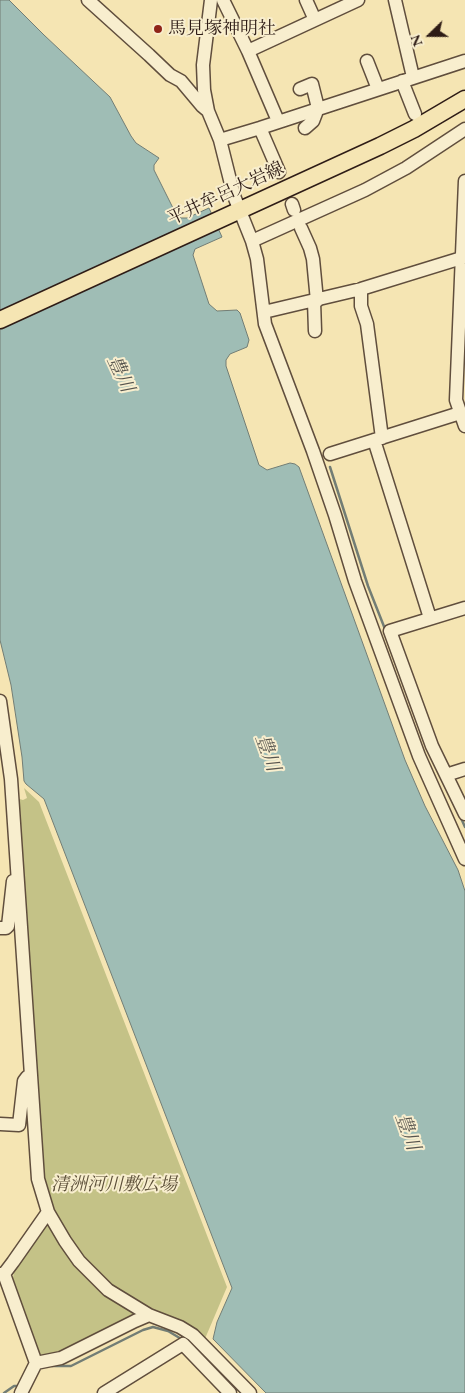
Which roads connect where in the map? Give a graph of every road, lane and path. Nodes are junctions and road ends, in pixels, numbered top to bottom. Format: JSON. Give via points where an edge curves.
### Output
{"nodes":[{"id":1,"x":88,"y":0,"type":"edge"},
{"id":2,"x":211,"y":0,"type":"edge"},
{"id":3,"x":223,"y":0,"type":"edge"},
{"id":4,"x":306,"y":0,"type":"edge"},
{"id":5,"x":358,"y":0,"type":"edge"},
{"id":6,"x":395,"y":0,"type":"edge"},
{"id":7,"x":315,"y":20,"type":"junction"},
{"id":8,"x":248,"y":51,"type":"junction"},
{"id":9,"x":367,"y":61,"type":"dead end"},
{"id":10,"x":465,"y":61,"type":"edge"},
{"id":11,"x":408,"y":79,"type":"junction"},
{"id":12,"x":300,"y":89,"type":"dead end"},
{"id":13,"x":378,"y":89,"type":"junction"},
{"id":14,"x":465,"y":100,"type":"edge"},
{"id":15,"x":318,"y":108,"type":"junction"},
{"id":16,"x":208,"y":111,"type":"junction"},
{"id":17,"x":414,"y":114,"type":"dead end"},
{"id":18,"x":278,"y":121,"type":"junction"},
{"id":19,"x":260,"y":128,"type":"junction"},
{"id":20,"x":305,"y":128,"type":"dead end"},
{"id":21,"x":465,"y":129,"type":"edge"},
{"id":22,"x":220,"y":140,"type":"junction"},
{"id":23,"x":279,"y":172,"type":"dead end"},
{"id":24,"x":465,"y":181,"type":"edge"},
{"id":25,"x":237,"y":211,"type":"junction"},
{"id":26,"x":301,"y":228,"type":"dead end"},
{"id":27,"x":252,"y":241,"type":"junction"},
{"id":28,"x":463,"y":257,"type":"edge"},
{"id":29,"x":361,"y":290,"type":"junction"},
{"id":30,"x":315,"y":301,"type":"junction"},
{"id":31,"x":264,"y":312,"type":"junction"},
{"id":32,"x":0,"y":320,"type":"edge"},
{"id":33,"x":315,"y":331,"type":"dead end"},
{"id":34,"x":460,"y":413,"type":"junction"},
{"id":35,"x":465,"y":426,"type":"edge"},
{"id":36,"x":378,"y":439,"type":"junction"},
{"id":37,"x":330,"y":454,"type":"dead end"},
{"id":38,"x":465,"y":608,"type":"edge"},
{"id":39,"x":430,"y":618,"type":"junction"},
{"id":40,"x":0,"y":701,"type":"edge"},
{"id":41,"x":465,"y":769,"type":"edge"},
{"id":42,"x":446,"y":775,"type":"junction"},
{"id":43,"x":465,"y":814,"type":"edge"},
{"id":44,"x":465,"y":859,"type":"edge"},
{"id":45,"x":18,"y":876,"type":"junction"},
{"id":46,"x":0,"y":928,"type":"edge"},
{"id":47,"x":30,"y":1074,"type":"junction"},
{"id":48,"x":0,"y":1124,"type":"edge"},
{"id":49,"x":48,"y":1212,"type":"junction"},
{"id":50,"x":2,"y":1274,"type":"edge"},
{"id":51,"x":149,"y":1315,"type":"junction"},
{"id":52,"x":36,"y":1363,"type":"junction"},
{"id":53,"x":21,"y":1393,"type":"edge"},
{"id":54,"x":104,"y":1393,"type":"edge"},
{"id":55,"x":230,"y":1393,"type":"edge"},
{"id":56,"x":250,"y":1393,"type":"edge"}],
"edges":[{"from":1,"to":16,"type":"street","via":[[170,75],[181,81]]},
{"from":2,"to":16,"type":"street","via":[[203,65]]},
{"from":3,"to":8,"type":"street"},
{"from":4,"to":7,"type":"street"},
{"from":5,"to":7,"type":"street"},
{"from":6,"to":11,"type":"street"},
{"from":7,"to":8,"type":"street"},
{"from":8,"to":18,"type":"street"},
{"from":9,"to":13,"type":"street"},
{"from":10,"to":11,"type":"street"},
{"from":11,"to":13,"type":"street"},
{"from":11,"to":17,"type":"street"},
{"from":12,"to":15,"type":"street","via":[[312,84]]},
{"from":13,"to":15,"type":"street"},
{"from":14,"to":25,"type":"main road","name":"平井牟呂大岩線","via":[[380,146]]},
{"from":15,"to":18,"type":"street"},
{"from":15,"to":20,"type":"street","via":[[313,121]]},
{"from":16,"to":22,"type":"street"},
{"from":18,"to":19,"type":"street"},
{"from":19,"to":22,"type":"street"},
{"from":19,"to":23,"type":"street"},
{"from":21,"to":27,"type":"street","via":[[406,168]]},
{"from":22,"to":25,"type":"street"},
{"from":24,"to":28,"type":"street"},
{"from":25,"to":27,"type":"street"},
{"from":25,"to":32,"type":"main road","name":"平井牟呂大岩線"},
{"from":26,"to":30,"type":"street","via":[[312,254]]},
{"from":27,"to":31,"type":"street"},
{"from":28,"to":29,"type":"street"},
{"from":28,"to":34,"type":"street","via":[[456,400]]},
{"from":29,"to":30,"type":"street"},
{"from":29,"to":36,"type":"street"},
{"from":30,"to":31,"type":"street"},
{"from":30,"to":33,"type":"street"},
{"from":31,"to":44,"type":"street","via":[[265,324],[313,451],[355,581],[419,756]]},
{"from":34,"to":35,"type":"street"},
{"from":34,"to":36,"type":"street"},
{"from":36,"to":37,"type":"street"},
{"from":36,"to":39,"type":"street"},
{"from":38,"to":39,"type":"street"},
{"from":39,"to":42,"type":"street","via":[[390,631],[432,746]]},
{"from":40,"to":45,"type":"street","via":[[11,779]]},
{"from":41,"to":42,"type":"street"},
{"from":42,"to":43,"type":"street"},
{"from":45,"to":46,"type":"street","via":[[12,882],[8,926]]},
{"from":45,"to":47,"type":"street"},
{"from":47,"to":48,"type":"street","via":[[24,1081],[19,1125]]},
{"from":47,"to":49,"type":"street","via":[[38,1179]]},
{"from":49,"to":50,"type":"street"},
{"from":49,"to":51,"type":"street","via":[[65,1241],[95,1277],[108,1290]]},
{"from":50,"to":52,"type":"street"},
{"from":51,"to":52,"type":"street","via":[[61,1358]]},
{"from":51,"to":56,"type":"street","via":[[193,1335]]},
{"from":52,"to":53,"type":"street"},
{"from":54,"to":55,"type":"street","via":[[183,1344]]}]}
